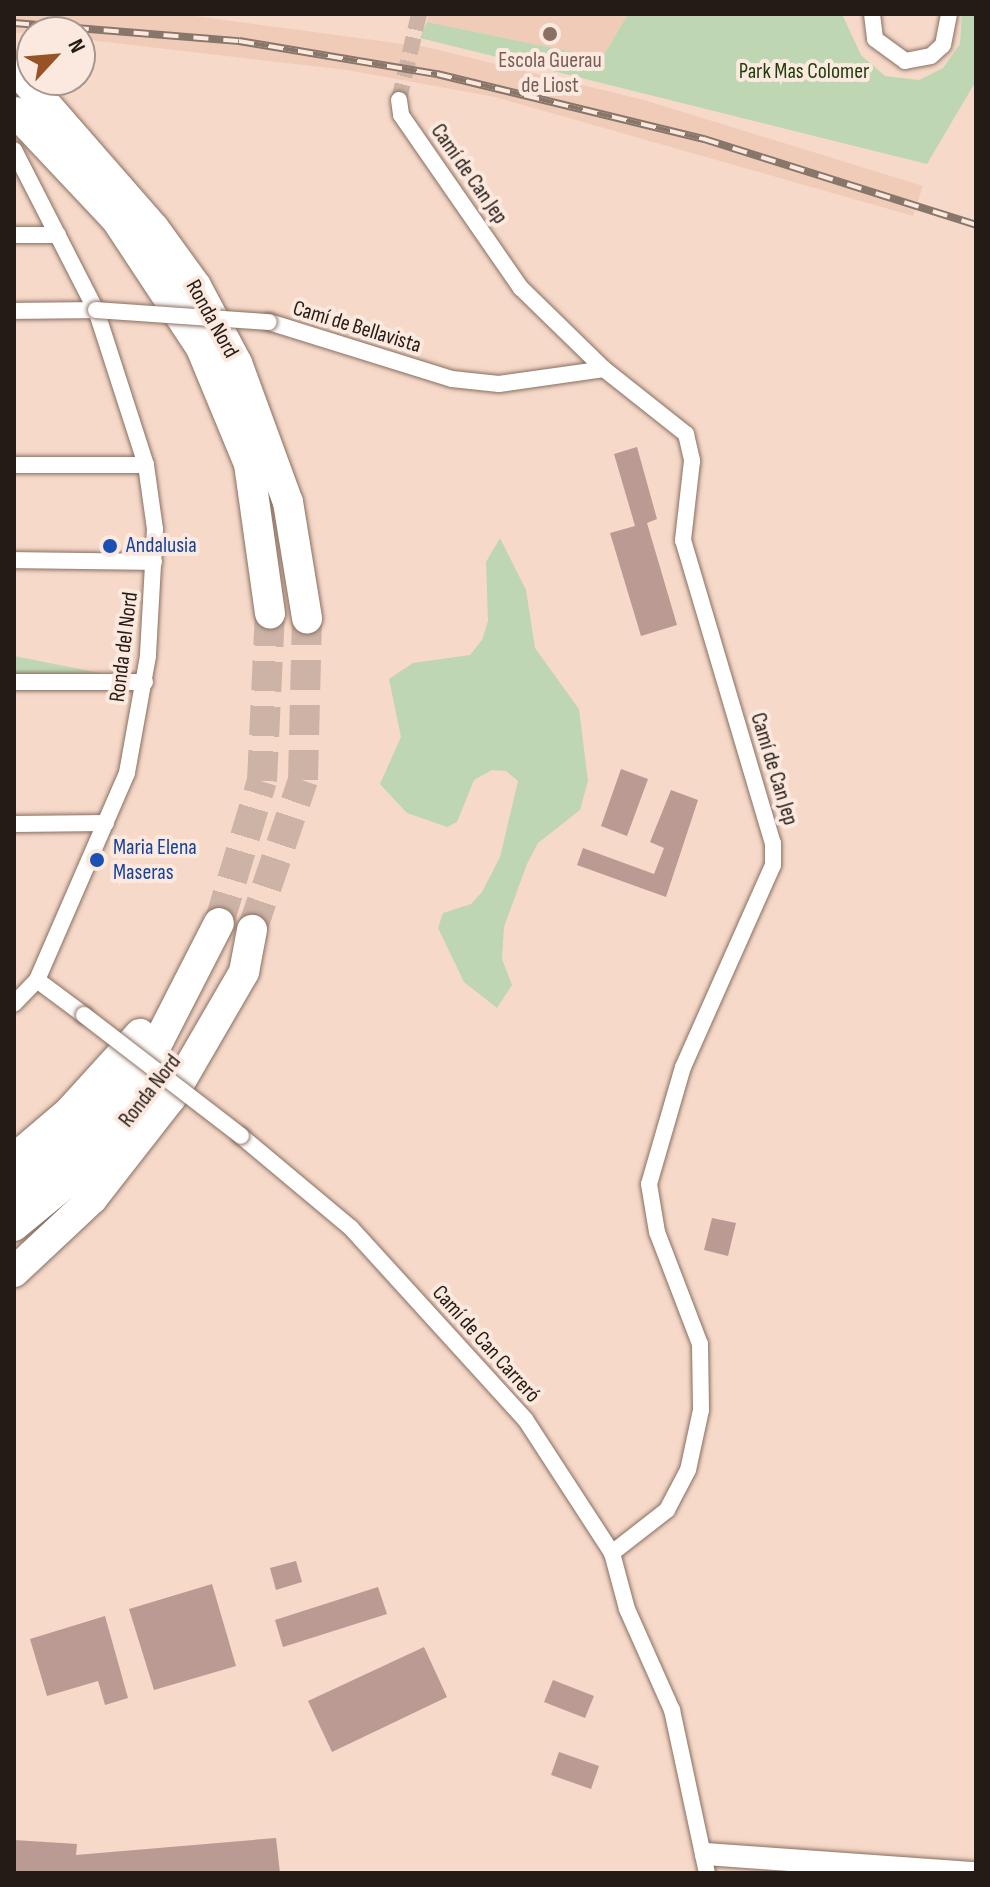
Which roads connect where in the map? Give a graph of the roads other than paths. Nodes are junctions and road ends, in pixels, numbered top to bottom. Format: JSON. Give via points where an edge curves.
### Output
{"nodes":[{"id":1,"x":860,"y":14,"type":"edge"},
{"id":2,"x":949,"y":14,"type":"edge"},
{"id":3,"x":872,"y":23,"type":"edge"},
{"id":4,"x":39,"y":96,"type":"edge"},
{"id":5,"x":399,"y":100,"type":"tunnel mouth"},
{"id":6,"x":15,"y":112,"type":"edge"},
{"id":7,"x":14,"y":150,"type":"edge"},
{"id":8,"x":14,"y":235,"type":"edge"},
{"id":9,"x":58,"y":235,"type":"junction"},
{"id":10,"x":96,"y":310,"type":"junction"},
{"id":11,"x":14,"y":311,"type":"edge"},
{"id":12,"x":604,"y":369,"type":"junction"},
{"id":13,"x":14,"y":465,"type":"edge"},
{"id":14,"x":146,"y":465,"type":"junction"},
{"id":15,"x":14,"y":560,"type":"edge"},
{"id":16,"x":154,"y":562,"type":"junction"},
{"id":17,"x":270,"y":614,"type":"tunnel mouth"},
{"id":18,"x":307,"y":618,"type":"tunnel mouth"},
{"id":19,"x":14,"y":682,"type":"edge"},
{"id":20,"x":145,"y":682,"type":"junction"},
{"id":21,"x":106,"y":823,"type":"junction"},
{"id":22,"x":14,"y":824,"type":"edge"},
{"id":23,"x":37,"y":980,"type":"junction"},
{"id":24,"x":14,"y":1004,"type":"edge"},
{"id":25,"x":14,"y":1159,"type":"edge"},
{"id":26,"x":14,"y":1194,"type":"edge"},
{"id":27,"x":14,"y":1226,"type":"edge"},
{"id":28,"x":14,"y":1272,"type":"edge"},
{"id":29,"x":612,"y":1553,"type":"junction"},
{"id":30,"x":706,"y":1864,"type":"edge"},
{"id":31,"x":974,"y":1873,"type":"edge"}],
"edges":[{"from":1,"to":3,"type":"street"},
{"from":2,"to":3,"type":"street","via":[[943,45],[917,61],[892,57]]},
{"from":4,"to":18,"type":"highway","name":"Ronda Nord","via":[[154,228],[196,286],[230,350],[288,502]]},
{"from":5,"to":12,"type":"street","name":"Camí de Can Jep","via":[[401,115],[521,288]]},
{"from":6,"to":17,"type":"highway","name":"Ronda Nord","via":[[116,219],[201,348],[249,464]]},
{"from":7,"to":9,"type":"street","name":"Ronda del Nord"},
{"from":8,"to":9,"type":"street"},
{"from":9,"to":10,"type":"street","name":"Ronda del Nord"},
{"from":10,"to":11,"type":"street","name":"Camí de Bellavista"},
{"from":10,"to":12,"type":"street","name":"Camí de Bellavista","bridge":true,"via":[[269,322],[452,379],[499,384]]},
{"from":10,"to":14,"type":"street","name":"Ronda del Nord"},
{"from":12,"to":29,"type":"street","name":"Camí de Can Jep","via":[[686,434],[692,461],[683,540],[773,843],[773,865],[683,1067],[649,1184],[657,1232],[700,1344],[701,1410],[688,1470],[667,1510]]},
{"from":13,"to":14,"type":"street"},
{"from":14,"to":16,"type":"street","name":"Ronda del Nord"},
{"from":15,"to":16,"type":"street"},
{"from":16,"to":20,"type":"street","name":"Ronda del Nord"},
{"from":19,"to":20,"type":"street"},
{"from":20,"to":21,"type":"street","name":"Ronda del Nord","via":[[127,773]]},
{"from":21,"to":22,"type":"street"},
{"from":21,"to":23,"type":"street","name":"Ronda del Nord"},
{"from":23,"to":24,"type":"street","name":"Ronda del Nord"},
{"from":23,"to":29,"type":"street","name":"Camí de Can Carreró","bridge":true,"via":[[241,1136],[351,1228],[525,1419]]},
{"from":25,"to":26,"type":"highway","name":"Ronda Nord","via":[[115,1064],[215,929],[156,1046],[75,1143]]},
{"from":27,"to":28,"type":"highway","name":"Ronda Nord","via":[[94,1160],[141,1106],[173,1064],[252,930],[244,972],[171,1098],[92,1199]]},
{"from":29,"to":30,"type":"street","name":"Camí de Can Carreró","via":[[627,1609],[672,1710]]},
{"from":30,"to":31,"type":"street"}]}
